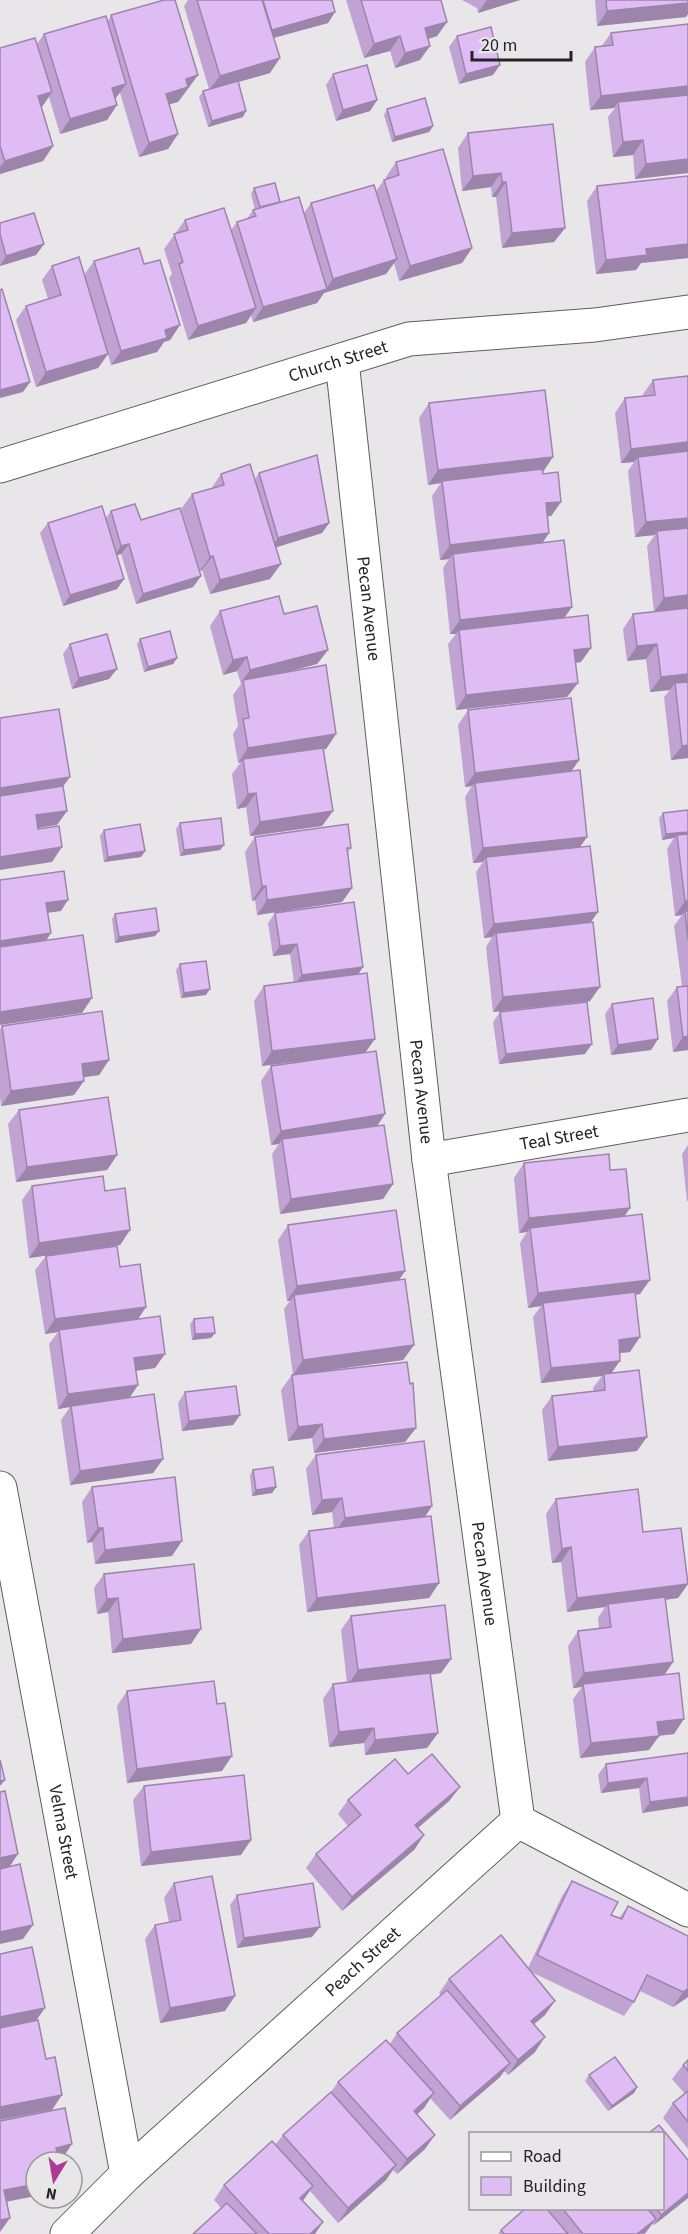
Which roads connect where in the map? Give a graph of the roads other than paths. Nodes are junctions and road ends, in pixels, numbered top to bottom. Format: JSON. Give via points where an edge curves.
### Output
{"nodes":[{"id":1,"x":688,"y":312,"type":"edge"},
{"id":2,"x":342,"y":361,"type":"junction"},
{"id":3,"x":0,"y":466,"type":"edge"},
{"id":4,"x":688,"y":1115,"type":"edge"},
{"id":5,"x":429,"y":1160,"type":"junction"},
{"id":6,"x":0,"y":1488,"type":"edge"},
{"id":7,"x":518,"y":1821,"type":"junction"},
{"id":8,"x":688,"y":1911,"type":"edge"},
{"id":9,"x":127,"y":2174,"type":"junction"},
{"id":10,"x":67,"y":2234,"type":"edge"}],
"edges":[{"from":1,"to":2,"type":"street","name":"Church Street","via":[[595,325],[409,339]]},
{"from":2,"to":3,"type":"street","name":"Church Street"},
{"from":2,"to":5,"type":"street","name":"Pecan Avenue"},
{"from":4,"to":5,"type":"street","name":"Teal Street"},
{"from":5,"to":7,"type":"street","name":"Pecan Avenue"},
{"from":6,"to":9,"type":"street","name":"Velma Street"},
{"from":7,"to":8,"type":"street"},
{"from":7,"to":9,"type":"street","name":"Peach Street"},
{"from":9,"to":10,"type":"street","name":"Peach Street"}]}
